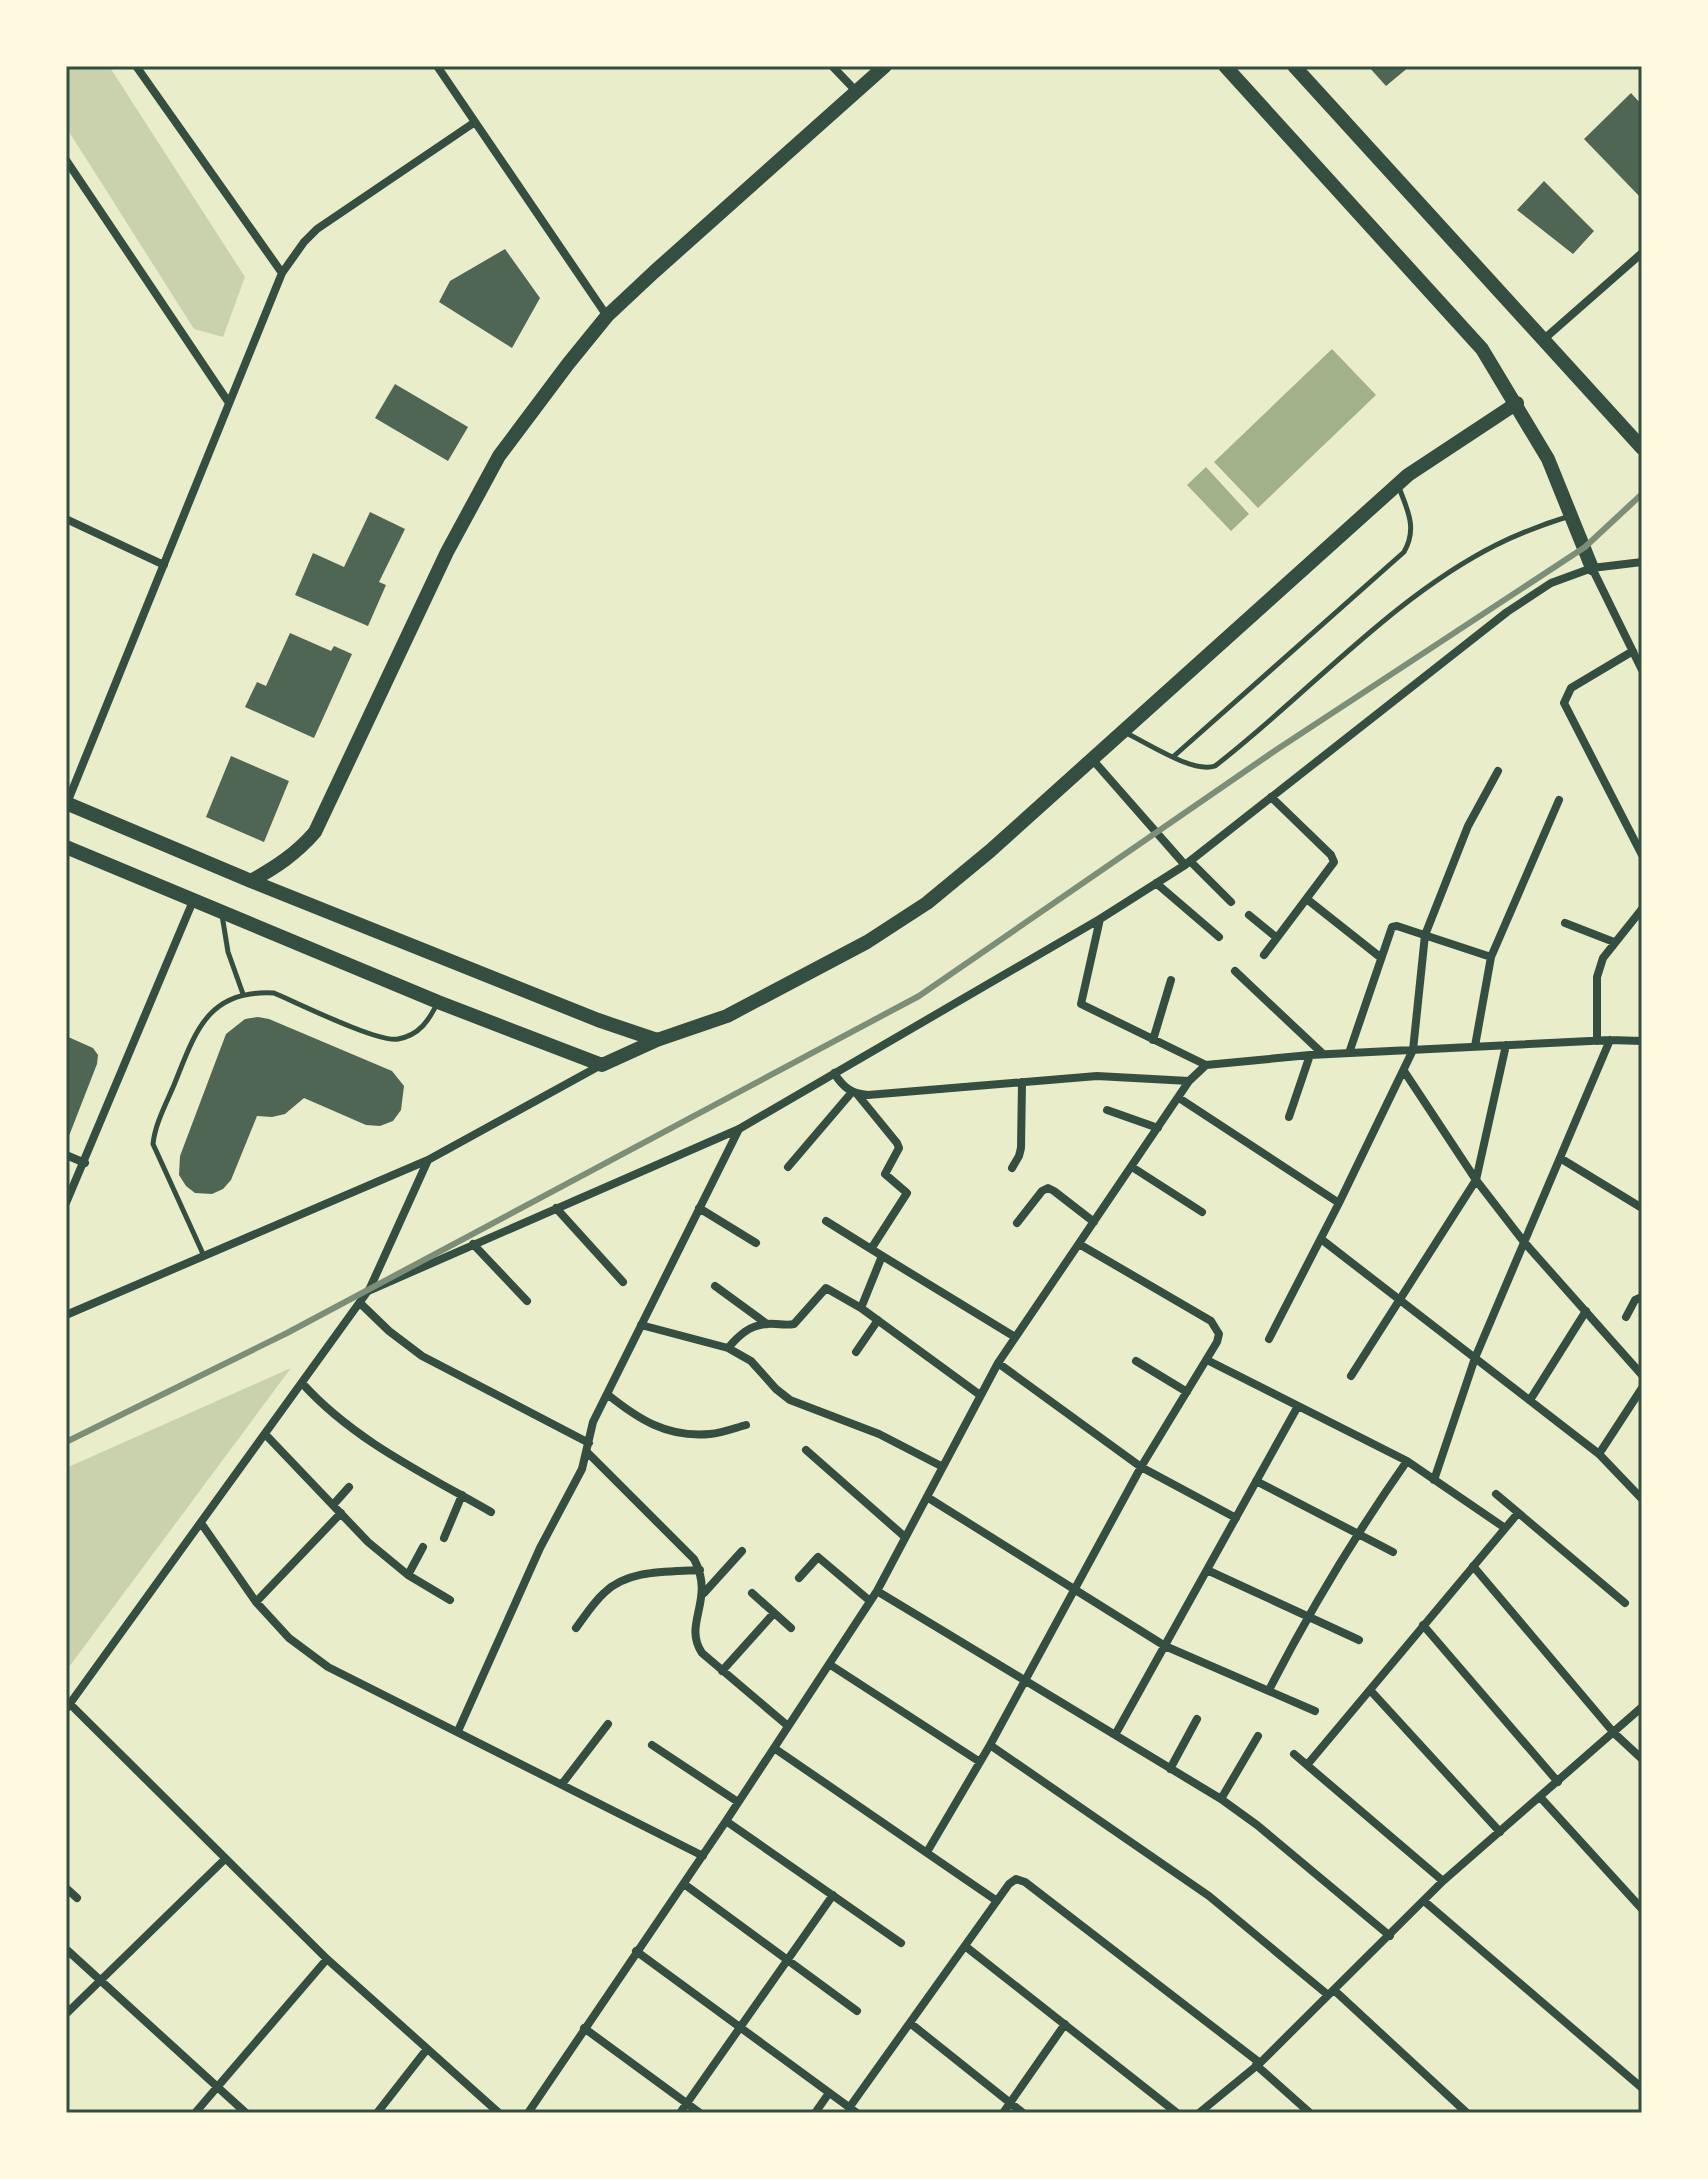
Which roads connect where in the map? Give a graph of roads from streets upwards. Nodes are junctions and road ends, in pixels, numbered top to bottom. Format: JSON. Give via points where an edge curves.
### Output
{"nodes":[{"id":1,"x":136,"y":66,"type":"edge"},
{"id":2,"x":437,"y":66,"type":"edge"},
{"id":3,"x":832,"y":66,"type":"edge"},
{"id":4,"x":885,"y":66,"type":"edge"},
{"id":5,"x":1225,"y":66,"type":"edge"},
{"id":6,"x":1294,"y":66,"type":"edge"},
{"id":7,"x":856,"y":91,"type":"junction"},
{"id":8,"x":475,"y":122,"type":"junction"},
{"id":9,"x":66,"y":160,"type":"edge"},
{"id":10,"x":1642,"y":253,"type":"edge"},
{"id":11,"x":282,"y":273,"type":"junction"},
{"id":12,"x":607,"y":316,"type":"junction"},
{"id":13,"x":1544,"y":339,"type":"junction"},
{"id":14,"x":229,"y":403,"type":"junction"},
{"id":15,"x":1517,"y":403,"type":"junction"},
{"id":16,"x":1627,"y":430,"type":"junction"},
{"id":17,"x":1642,"y":439,"type":"edge"},
{"id":18,"x":1642,"y":448,"type":"edge"},
{"id":19,"x":66,"y":519,"type":"edge"},
{"id":20,"x":1642,"y":562,"type":"edge"},
{"id":21,"x":164,"y":565,"type":"junction"},
{"id":22,"x":1592,"y":568,"type":"junction"},
{"id":23,"x":1633,"y":651,"type":"junction"},
{"id":24,"x":1642,"y":670,"type":"edge"},
{"id":25,"x":1092,"y":759,"type":"junction"},
{"id":26,"x":1498,"y":771,"type":"dead end"},
{"id":27,"x":1271,"y":797,"type":"junction"},
{"id":28,"x":1559,"y":800,"type":"dead end"},
{"id":29,"x":66,"y":803,"type":"edge"},
{"id":30,"x":66,"y":847,"type":"edge"},
{"id":31,"x":1642,"y":855,"type":"edge"},
{"id":32,"x":1188,"y":863,"type":"junction"},
{"id":33,"x":251,"y":881,"type":"junction"},
{"id":34,"x":1156,"y":883,"type":"junction"},
{"id":35,"x":1308,"y":900,"type":"junction"},
{"id":36,"x":193,"y":901,"type":"junction"},
{"id":37,"x":1231,"y":902,"type":"dead end"},
{"id":38,"x":1642,"y":909,"type":"edge"},
{"id":39,"x":1249,"y":915,"type":"dead end"},
{"id":40,"x":1100,"y":919,"type":"junction"},
{"id":41,"x":1565,"y":923,"type":"dead end"},
{"id":42,"x":1425,"y":935,"type":"junction"},
{"id":43,"x":1219,"y":937,"type":"dead end"},
{"id":44,"x":1277,"y":938,"type":"junction"},
{"id":45,"x":1614,"y":942,"type":"junction"},
{"id":46,"x":1264,"y":955,"type":"dead end"},
{"id":47,"x":1380,"y":957,"type":"junction"},
{"id":48,"x":1491,"y":957,"type":"junction"},
{"id":49,"x":1235,"y":971,"type":"dead end"},
{"id":50,"x":1171,"y":980,"type":"dead end"},
{"id":51,"x":657,"y":1040,"type":"junction"},
{"id":52,"x":1153,"y":1040,"type":"junction"},
{"id":53,"x":1610,"y":1040,"type":"junction"},
{"id":54,"x":1597,"y":1041,"type":"junction"},
{"id":55,"x":1642,"y":1041,"type":"edge"},
{"id":56,"x":1506,"y":1045,"type":"junction"},
{"id":57,"x":1475,"y":1046,"type":"junction"},
{"id":58,"x":1413,"y":1050,"type":"junction"},
{"id":59,"x":1349,"y":1053,"type":"junction"},
{"id":60,"x":1323,"y":1054,"type":"junction"},
{"id":61,"x":1310,"y":1055,"type":"junction"},
{"id":62,"x":602,"y":1065,"type":"junction"},
{"id":63,"x":1206,"y":1065,"type":"junction"},
{"id":64,"x":1404,"y":1071,"type":"junction"},
{"id":65,"x":834,"y":1073,"type":"junction"},
{"id":66,"x":1189,"y":1081,"type":"junction"},
{"id":67,"x":1022,"y":1082,"type":"junction"},
{"id":68,"x":855,"y":1093,"type":"junction"},
{"id":69,"x":1179,"y":1098,"type":"junction"},
{"id":70,"x":1107,"y":1110,"type":"dead end"},
{"id":71,"x":1289,"y":1117,"type":"dead end"},
{"id":72,"x":1158,"y":1128,"type":"junction"},
{"id":73,"x":739,"y":1129,"type":"junction"},
{"id":74,"x":66,"y":1155,"type":"edge"},
{"id":75,"x":1560,"y":1158,"type":"junction"},
{"id":76,"x":428,"y":1160,"type":"junction"},
{"id":77,"x":85,"y":1163,"type":"junction"},
{"id":78,"x":788,"y":1167,"type":"dead end"},
{"id":79,"x":1132,"y":1167,"type":"junction"},
{"id":80,"x":1012,"y":1168,"type":"dead end"},
{"id":81,"x":1476,"y":1180,"type":"junction"},
{"id":82,"x":66,"y":1203,"type":"edge"},
{"id":83,"x":1339,"y":1203,"type":"junction"},
{"id":84,"x":556,"y":1208,"type":"junction"},
{"id":85,"x":699,"y":1208,"type":"junction"},
{"id":86,"x":1642,"y":1208,"type":"edge"},
{"id":87,"x":1202,"y":1212,"type":"dead end"},
{"id":88,"x":826,"y":1221,"type":"dead end"},
{"id":89,"x":1094,"y":1222,"type":"junction"},
{"id":90,"x":1017,"y":1223,"type":"dead end"},
{"id":91,"x":1321,"y":1239,"type":"junction"},
{"id":92,"x":1524,"y":1242,"type":"junction"},
{"id":93,"x":756,"y":1243,"type":"dead end"},
{"id":94,"x":473,"y":1244,"type":"junction"},
{"id":95,"x":1079,"y":1244,"type":"junction"},
{"id":96,"x":871,"y":1249,"type":"junction"},
{"id":97,"x":882,"y":1256,"type":"junction"},
{"id":98,"x":623,"y":1282,"type":"dead end"},
{"id":99,"x":715,"y":1286,"type":"dead end"},
{"id":100,"x":368,"y":1291,"type":"junction"},
{"id":101,"x":1642,"y":1297,"type":"edge"},
{"id":102,"x":1400,"y":1300,"type":"junction"},
{"id":103,"x":527,"y":1301,"type":"dead end"},
{"id":104,"x":360,"y":1303,"type":"junction"},
{"id":105,"x":861,"y":1308,"type":"junction"},
{"id":106,"x":1586,"y":1311,"type":"junction"},
{"id":107,"x":66,"y":1315,"type":"edge"},
{"id":108,"x":1626,"y":1317,"type":"dead end"},
{"id":109,"x":878,"y":1320,"type":"junction"},
{"id":110,"x":767,"y":1324,"type":"junction"},
{"id":111,"x":641,"y":1325,"type":"junction"},
{"id":112,"x":1015,"y":1337,"type":"junction"},
{"id":113,"x":1269,"y":1339,"type":"dead end"},
{"id":114,"x":728,"y":1348,"type":"junction"},
{"id":115,"x":856,"y":1352,"type":"dead end"},
{"id":116,"x":1475,"y":1358,"type":"junction"},
{"id":117,"x":1207,"y":1360,"type":"junction"},
{"id":118,"x":1136,"y":1361,"type":"dead end"},
{"id":119,"x":998,"y":1363,"type":"junction"},
{"id":120,"x":1642,"y":1375,"type":"edge"},
{"id":121,"x":1351,"y":1376,"type":"dead end"},
{"id":122,"x":302,"y":1383,"type":"junction"},
{"id":123,"x":1642,"y":1388,"type":"edge"},
{"id":124,"x":1187,"y":1392,"type":"junction"},
{"id":125,"x":607,"y":1394,"type":"junction"},
{"id":126,"x":980,"y":1395,"type":"junction"},
{"id":127,"x":1530,"y":1400,"type":"junction"},
{"id":128,"x":1298,"y":1406,"type":"junction"},
{"id":129,"x":746,"y":1425,"type":"dead end"},
{"id":130,"x":265,"y":1434,"type":"junction"},
{"id":131,"x":588,"y":1447,"type":"junction"},
{"id":132,"x":806,"y":1450,"type":"dead end"},
{"id":133,"x":1599,"y":1454,"type":"junction"},
{"id":134,"x":1407,"y":1461,"type":"junction"},
{"id":135,"x":943,"y":1467,"type":"junction"},
{"id":136,"x":1141,"y":1467,"type":"junction"},
{"id":137,"x":1434,"y":1480,"type":"junction"},
{"id":138,"x":1256,"y":1481,"type":"junction"},
{"id":139,"x":349,"y":1487,"type":"dead end"},
{"id":140,"x":1496,"y":1494,"type":"dead end"},
{"id":141,"x":462,"y":1495,"type":"junction"},
{"id":142,"x":927,"y":1497,"type":"junction"},
{"id":143,"x":1642,"y":1499,"type":"edge"},
{"id":144,"x":333,"y":1505,"type":"junction"},
{"id":145,"x":491,"y":1512,"type":"dead end"},
{"id":146,"x":341,"y":1513,"type":"junction"},
{"id":147,"x":1518,"y":1513,"type":"junction"},
{"id":148,"x":1236,"y":1518,"type":"junction"},
{"id":149,"x":201,"y":1523,"type":"junction"},
{"id":150,"x":1505,"y":1528,"type":"junction"},
{"id":151,"x":1357,"y":1533,"type":"junction"},
{"id":152,"x":905,"y":1537,"type":"junction"},
{"id":153,"x":444,"y":1538,"type":"dead end"},
{"id":154,"x":423,"y":1547,"type":"dead end"},
{"id":155,"x":742,"y":1551,"type":"dead end"},
{"id":156,"x":1393,"y":1552,"type":"dead end"},
{"id":157,"x":1473,"y":1566,"type":"junction"},
{"id":158,"x":700,"y":1570,"type":"junction"},
{"id":159,"x":1207,"y":1570,"type":"junction"},
{"id":160,"x":408,"y":1575,"type":"junction"},
{"id":161,"x":799,"y":1578,"type":"dead end"},
{"id":162,"x":1074,"y":1590,"type":"junction"},
{"id":163,"x":877,"y":1591,"type":"junction"},
{"id":164,"x":704,"y":1593,"type":"junction"},
{"id":165,"x":752,"y":1593,"type":"dead end"},
{"id":166,"x":450,"y":1600,"type":"dead end"},
{"id":167,"x":870,"y":1601,"type":"junction"},
{"id":168,"x":256,"y":1602,"type":"junction"},
{"id":169,"x":1625,"y":1603,"type":"dead end"},
{"id":170,"x":774,"y":1613,"type":"junction"},
{"id":171,"x":1307,"y":1616,"type":"junction"},
{"id":172,"x":1423,"y":1625,"type":"junction"},
{"id":173,"x":576,"y":1628,"type":"dead end"},
{"id":174,"x":791,"y":1628,"type":"dead end"},
{"id":175,"x":1359,"y":1640,"type":"dead end"},
{"id":176,"x":1165,"y":1646,"type":"junction"},
{"id":177,"x":829,"y":1664,"type":"junction"},
{"id":178,"x":722,"y":1671,"type":"junction"},
{"id":179,"x":1025,"y":1681,"type":"junction"},
{"id":180,"x":1269,"y":1690,"type":"junction"},
{"id":181,"x":1370,"y":1690,"type":"junction"},
{"id":182,"x":68,"y":1706,"type":"edge"},
{"id":183,"x":1642,"y":1707,"type":"edge"},
{"id":184,"x":1315,"y":1711,"type":"dead end"},
{"id":185,"x":1197,"y":1719,"type":"dead end"},
{"id":186,"x":608,"y":1724,"type":"dead end"},
{"id":187,"x":788,"y":1726,"type":"junction"},
{"id":188,"x":458,"y":1731,"type":"junction"},
{"id":189,"x":1614,"y":1733,"type":"junction"},
{"id":190,"x":1115,"y":1735,"type":"junction"},
{"id":191,"x":1258,"y":1736,"type":"dead end"},
{"id":192,"x":652,"y":1745,"type":"dead end"},
{"id":193,"x":990,"y":1745,"type":"junction"},
{"id":194,"x":774,"y":1748,"type":"junction"},
{"id":195,"x":1294,"y":1754,"type":"dead end"},
{"id":196,"x":1642,"y":1759,"type":"edge"},
{"id":197,"x":980,"y":1762,"type":"junction"},
{"id":198,"x":1307,"y":1765,"type":"junction"},
{"id":199,"x":1170,"y":1769,"type":"junction"},
{"id":200,"x":1558,"y":1782,"type":"junction"},
{"id":201,"x":562,"y":1784,"type":"junction"},
{"id":202,"x":1540,"y":1797,"type":"junction"},
{"id":203,"x":1221,"y":1799,"type":"junction"},
{"id":204,"x":738,"y":1802,"type":"junction"},
{"id":205,"x":726,"y":1821,"type":"junction"},
{"id":206,"x":1500,"y":1832,"type":"junction"},
{"id":207,"x":927,"y":1852,"type":"junction"},
{"id":208,"x":703,"y":1856,"type":"junction"},
{"id":209,"x":225,"y":1859,"type":"junction"},
{"id":210,"x":1443,"y":1881,"type":"junction"},
{"id":211,"x":684,"y":1884,"type":"junction"},
{"id":212,"x":66,"y":1888,"type":"edge"},
{"id":213,"x":833,"y":1895,"type":"junction"},
{"id":214,"x":77,"y":1898,"type":"dead end"},
{"id":215,"x":997,"y":1901,"type":"junction"},
{"id":216,"x":1424,"y":1901,"type":"junction"},
{"id":217,"x":1642,"y":1909,"type":"edge"},
{"id":218,"x":1390,"y":1936,"type":"junction"},
{"id":219,"x":901,"y":1943,"type":"dead end"},
{"id":220,"x":965,"y":1946,"type":"junction"},
{"id":221,"x":66,"y":1949,"type":"edge"},
{"id":222,"x":636,"y":1951,"type":"junction"},
{"id":223,"x":327,"y":1959,"type":"junction"},
{"id":224,"x":787,"y":1960,"type":"junction"},
{"id":225,"x":100,"y":1980,"type":"junction"},
{"id":226,"x":1331,"y":1993,"type":"junction"},
{"id":227,"x":857,"y":2011,"type":"dead end"},
{"id":228,"x":66,"y":2014,"type":"edge"},
{"id":229,"x":910,"y":2023,"type":"junction"},
{"id":230,"x":1065,"y":2024,"type":"junction"},
{"id":231,"x":740,"y":2027,"type":"junction"},
{"id":232,"x":584,"y":2028,"type":"junction"},
{"id":233,"x":427,"y":2049,"type":"junction"},
{"id":234,"x":1258,"y":2064,"type":"junction"},
{"id":235,"x":217,"y":2087,"type":"junction"},
{"id":236,"x":1642,"y":2088,"type":"edge"},
{"id":237,"x":829,"y":2093,"type":"junction"},
{"id":238,"x":687,"y":2103,"type":"junction"},
{"id":239,"x":1010,"y":2103,"type":"junction"},
{"id":240,"x":853,"y":2110,"type":"edge"},
{"id":241,"x":530,"y":2112,"type":"edge"},
{"id":242,"x":1203,"y":2112,"type":"edge"},
{"id":243,"x":195,"y":2113,"type":"edge"},
{"id":244,"x":246,"y":2113,"type":"edge"},
{"id":245,"x":377,"y":2113,"type":"edge"},
{"id":246,"x":499,"y":2113,"type":"edge"},
{"id":247,"x":680,"y":2113,"type":"edge"},
{"id":248,"x":700,"y":2113,"type":"edge"},
{"id":249,"x":815,"y":2113,"type":"edge"},
{"id":250,"x":1003,"y":2113,"type":"edge"},
{"id":251,"x":1023,"y":2113,"type":"edge"},
{"id":252,"x":1177,"y":2113,"type":"edge"},
{"id":253,"x":1310,"y":2113,"type":"edge"},
{"id":254,"x":1467,"y":2113,"type":"edge"}],
"edges":[{"from":1,"to":11,"type":"street"},
{"from":2,"to":8,"type":"street"},
{"from":3,"to":7,"type":"street"},
{"from":4,"to":7,"type":"street"},
{"from":5,"to":15,"type":"street","via":[[1482,349]]},
{"from":6,"to":13,"type":"street"},
{"from":7,"to":12,"type":"street"},
{"from":8,"to":11,"type":"street","via":[[317,229]]},
{"from":8,"to":12,"type":"street"},
{"from":9,"to":14,"type":"street"},
{"from":10,"to":13,"type":"street"},
{"from":11,"to":14,"type":"street"},
{"from":12,"to":33,"type":"street","via":[[499,456],[447,552],[315,832],[286,861]]},
{"from":13,"to":16,"type":"street"},
{"from":14,"to":21,"type":"street"},
{"from":15,"to":22,"type":"street","via":[[1548,459]]},
{"from":15,"to":25,"type":"street","via":[[1398,484]]},
{"from":16,"to":17,"type":"street"},
{"from":16,"to":18,"type":"street"},
{"from":19,"to":21,"type":"street"},
{"from":20,"to":22,"type":"street"},
{"from":21,"to":29,"type":"street"},
{"from":22,"to":23,"type":"street"},
{"from":22,"to":27,"type":"street","via":[[1551,583],[1507,612]]},
{"from":23,"to":24,"type":"street"},
{"from":23,"to":31,"type":"street","via":[[1571,688],[1564,703]]},
{"from":25,"to":32,"type":"street"},
{"from":25,"to":51,"type":"street","via":[[927,903],[867,942],[727,1016]]},
{"from":26,"to":42,"type":"street","via":[[1468,826]]},
{"from":27,"to":32,"type":"street"},
{"from":27,"to":35,"type":"street","via":[[1334,862]]},
{"from":28,"to":48,"type":"street"},
{"from":29,"to":33,"type":"street"},
{"from":30,"to":36,"type":"street"},
{"from":32,"to":34,"type":"street"},
{"from":32,"to":37,"type":"street"},
{"from":33,"to":51,"type":"street"},
{"from":34,"to":40,"type":"street"},
{"from":34,"to":43,"type":"street"},
{"from":35,"to":44,"type":"street"},
{"from":35,"to":47,"type":"street"},
{"from":36,"to":62,"type":"street"},
{"from":36,"to":77,"type":"street"},
{"from":38,"to":45,"type":"street"},
{"from":39,"to":44,"type":"street"},
{"from":40,"to":52,"type":"street","via":[[1080,1000],[1084,1007]]},
{"from":40,"to":65,"type":"street"},
{"from":41,"to":45,"type":"street"},
{"from":42,"to":47,"type":"street","via":[[1392,927]]},
{"from":42,"to":48,"type":"street"},
{"from":42,"to":58,"type":"street"},
{"from":44,"to":46,"type":"street"},
{"from":45,"to":54,"type":"street","via":[[1597,977]]},
{"from":47,"to":59,"type":"street"},
{"from":48,"to":57,"type":"street"},
{"from":49,"to":60,"type":"street"},
{"from":50,"to":52,"type":"street"},
{"from":51,"to":62,"type":"street"},
{"from":52,"to":63,"type":"street"},
{"from":53,"to":54,"type":"street"},
{"from":53,"to":55,"type":"street"},
{"from":53,"to":75,"type":"street"},
{"from":54,"to":56,"type":"street"},
{"from":56,"to":57,"type":"street"},
{"from":56,"to":81,"type":"street"},
{"from":57,"to":58,"type":"street"},
{"from":58,"to":59,"type":"street"},
{"from":58,"to":64,"type":"street"},
{"from":59,"to":60,"type":"street"},
{"from":60,"to":61,"type":"street"},
{"from":61,"to":63,"type":"street"},
{"from":61,"to":71,"type":"street"},
{"from":62,"to":76,"type":"street"},
{"from":63,"to":66,"type":"street"},
{"from":64,"to":81,"type":"street"},
{"from":64,"to":83,"type":"street"},
{"from":65,"to":68,"type":"street"},
{"from":65,"to":73,"type":"street"},
{"from":66,"to":67,"type":"street","via":[[1097,1076]]},
{"from":66,"to":69,"type":"street"},
{"from":67,"to":68,"type":"street"},
{"from":67,"to":80,"type":"street","via":[[1021,1148]]},
{"from":68,"to":78,"type":"street"},
{"from":68,"to":96,"type":"street","via":[[897,1143],[885,1174],[907,1193]]},
{"from":69,"to":72,"type":"street"},
{"from":69,"to":83,"type":"street"},
{"from":70,"to":72,"type":"street"},
{"from":72,"to":79,"type":"street"},
{"from":73,"to":84,"type":"street"},
{"from":73,"to":85,"type":"street"},
{"from":74,"to":77,"type":"street"},
{"from":75,"to":86,"type":"street"},
{"from":75,"to":92,"type":"street"},
{"from":76,"to":100,"type":"street"},
{"from":76,"to":107,"type":"street"},
{"from":77,"to":82,"type":"street"},
{"from":79,"to":87,"type":"street"},
{"from":79,"to":89,"type":"street"},
{"from":81,"to":92,"type":"street"},
{"from":81,"to":102,"type":"street"},
{"from":83,"to":91,"type":"street"},
{"from":84,"to":94,"type":"street"},
{"from":84,"to":98,"type":"street"},
{"from":85,"to":93,"type":"street"},
{"from":85,"to":111,"type":"street"},
{"from":88,"to":96,"type":"street"},
{"from":89,"to":90,"type":"street","via":[[1048,1188]]},
{"from":89,"to":95,"type":"street"},
{"from":91,"to":102,"type":"street"},
{"from":91,"to":113,"type":"street"},
{"from":92,"to":106,"type":"street"},
{"from":92,"to":116,"type":"street"},
{"from":94,"to":100,"type":"street"},
{"from":94,"to":103,"type":"street"},
{"from":95,"to":112,"type":"street"},
{"from":95,"to":117,"type":"street","via":[[1211,1321],[1219,1334]]},
{"from":96,"to":97,"type":"street"},
{"from":97,"to":105,"type":"street"},
{"from":97,"to":112,"type":"street"},
{"from":99,"to":110,"type":"street"},
{"from":100,"to":104,"type":"street"},
{"from":101,"to":108,"type":"street"},
{"from":102,"to":116,"type":"street"},
{"from":102,"to":121,"type":"street"},
{"from":104,"to":122,"type":"street"},
{"from":104,"to":131,"type":"street","via":[[422,1356]]},
{"from":105,"to":109,"type":"street"},
{"from":105,"to":110,"type":"street","via":[[826,1288],[794,1324]]},
{"from":106,"to":120,"type":"street"},
{"from":106,"to":127,"type":"street"},
{"from":109,"to":115,"type":"street"},
{"from":109,"to":126,"type":"street"},
{"from":110,"to":114,"type":"street","via":[[752,1327]]},
{"from":111,"to":114,"type":"street"},
{"from":111,"to":125,"type":"street"},
{"from":112,"to":119,"type":"street"},
{"from":114,"to":135,"type":"street","via":[[751,1361],[790,1400],[879,1434]]},
{"from":116,"to":127,"type":"street"},
{"from":116,"to":137,"type":"street"},
{"from":117,"to":124,"type":"street"},
{"from":117,"to":128,"type":"street"},
{"from":118,"to":124,"type":"street"},
{"from":119,"to":126,"type":"street"},
{"from":119,"to":136,"type":"street"},
{"from":122,"to":130,"type":"street"},
{"from":122,"to":141,"type":"street","via":[[348,1427]]},
{"from":123,"to":133,"type":"street"},
{"from":124,"to":136,"type":"street"},
{"from":125,"to":129,"type":"street","via":[[637,1418],[672,1431],[710,1434]]},
{"from":125,"to":131,"type":"street"},
{"from":126,"to":135,"type":"street"},
{"from":127,"to":133,"type":"street"},
{"from":128,"to":134,"type":"street"},
{"from":128,"to":138,"type":"street"},
{"from":130,"to":144,"type":"street"},
{"from":130,"to":149,"type":"street"},
{"from":131,"to":158,"type":"street"},
{"from":131,"to":188,"type":"street"},
{"from":132,"to":152,"type":"street"},
{"from":133,"to":143,"type":"street"},
{"from":134,"to":137,"type":"street"},
{"from":134,"to":151,"type":"street"},
{"from":135,"to":142,"type":"street"},
{"from":136,"to":148,"type":"street"},
{"from":136,"to":162,"type":"street"},
{"from":137,"to":150,"type":"street"},
{"from":138,"to":148,"type":"street"},
{"from":138,"to":151,"type":"street"},
{"from":139,"to":144,"type":"street"},
{"from":140,"to":147,"type":"street"},
{"from":141,"to":145,"type":"street"},
{"from":141,"to":153,"type":"street"},
{"from":142,"to":152,"type":"street"},
{"from":142,"to":162,"type":"street"},
{"from":144,"to":146,"type":"street"},
{"from":146,"to":160,"type":"street"},
{"from":146,"to":168,"type":"street"},
{"from":147,"to":150,"type":"street"},
{"from":147,"to":169,"type":"street"},
{"from":148,"to":159,"type":"street"},
{"from":149,"to":168,"type":"street"},
{"from":149,"to":182,"type":"street"},
{"from":150,"to":157,"type":"street"},
{"from":151,"to":156,"type":"street"},
{"from":151,"to":171,"type":"street"},
{"from":152,"to":163,"type":"street"},
{"from":154,"to":160,"type":"street"},
{"from":155,"to":164,"type":"street"},
{"from":157,"to":172,"type":"street"},
{"from":157,"to":189,"type":"street"},
{"from":158,"to":164,"type":"street"},
{"from":158,"to":173,"type":"street","via":[[629,1577],[614,1584]]},
{"from":159,"to":171,"type":"street"},
{"from":159,"to":176,"type":"street"},
{"from":160,"to":166,"type":"street"},
{"from":161,"to":167,"type":"street","via":[[818,1557]]},
{"from":162,"to":176,"type":"street"},
{"from":162,"to":179,"type":"street"},
{"from":163,"to":167,"type":"street"},
{"from":163,"to":179,"type":"street"},
{"from":164,"to":178,"type":"street","via":[[694,1631],[697,1646]]},
{"from":165,"to":170,"type":"street"},
{"from":167,"to":177,"type":"street"},
{"from":168,"to":188,"type":"street","via":[[289,1638],[328,1667]]},
{"from":170,"to":174,"type":"street"},
{"from":170,"to":178,"type":"street"},
{"from":171,"to":175,"type":"street"},
{"from":171,"to":180,"type":"street"},
{"from":172,"to":181,"type":"street"},
{"from":172,"to":200,"type":"street"},
{"from":176,"to":180,"type":"street"},
{"from":176,"to":190,"type":"street"},
{"from":177,"to":187,"type":"street"},
{"from":177,"to":197,"type":"street"},
{"from":178,"to":187,"type":"street"},
{"from":179,"to":190,"type":"street"},
{"from":179,"to":193,"type":"street"},
{"from":180,"to":184,"type":"street"},
{"from":181,"to":198,"type":"street"},
{"from":181,"to":206,"type":"street"},
{"from":182,"to":209,"type":"street"},
{"from":183,"to":189,"type":"street"},
{"from":185,"to":199,"type":"street"},
{"from":186,"to":201,"type":"street"},
{"from":187,"to":194,"type":"street"},
{"from":188,"to":201,"type":"street"},
{"from":189,"to":196,"type":"street"},
{"from":189,"to":200,"type":"street"},
{"from":190,"to":199,"type":"street"},
{"from":191,"to":203,"type":"street"},
{"from":192,"to":204,"type":"street"},
{"from":193,"to":197,"type":"street"},
{"from":193,"to":226,"type":"street","via":[[1209,1896]]},
{"from":194,"to":204,"type":"street"},
{"from":194,"to":207,"type":"street"},
{"from":195,"to":198,"type":"street"},
{"from":197,"to":207,"type":"street"},
{"from":198,"to":210,"type":"street"},
{"from":199,"to":203,"type":"street"},
{"from":200,"to":202,"type":"street"},
{"from":201,"to":208,"type":"street"},
{"from":202,"to":206,"type":"street"},
{"from":202,"to":217,"type":"street"},
{"from":203,"to":218,"type":"street"},
{"from":204,"to":205,"type":"street"},
{"from":205,"to":208,"type":"street"},
{"from":205,"to":213,"type":"street"},
{"from":206,"to":210,"type":"street"},
{"from":207,"to":215,"type":"street"},
{"from":208,"to":211,"type":"street"},
{"from":209,"to":223,"type":"street"},
{"from":209,"to":225,"type":"street"},
{"from":210,"to":216,"type":"street"},
{"from":211,"to":222,"type":"street"},
{"from":211,"to":224,"type":"street"},
{"from":212,"to":214,"type":"street"},
{"from":213,"to":219,"type":"street"},
{"from":213,"to":224,"type":"street"},
{"from":215,"to":220,"type":"street"},
{"from":215,"to":234,"type":"street","via":[[1016,1879],[1025,1882]]},
{"from":216,"to":218,"type":"street"},
{"from":216,"to":236,"type":"street"},
{"from":218,"to":226,"type":"street"},
{"from":220,"to":229,"type":"street"},
{"from":220,"to":230,"type":"street"},
{"from":221,"to":225,"type":"street"},
{"from":222,"to":231,"type":"street"},
{"from":222,"to":232,"type":"street"},
{"from":223,"to":233,"type":"street"},
{"from":223,"to":235,"type":"street"},
{"from":224,"to":227,"type":"street"},
{"from":224,"to":231,"type":"street"},
{"from":225,"to":228,"type":"street"},
{"from":225,"to":235,"type":"street"},
{"from":226,"to":234,"type":"street"},
{"from":226,"to":254,"type":"street"},
{"from":229,"to":239,"type":"street"},
{"from":229,"to":240,"type":"street"},
{"from":230,"to":239,"type":"street"},
{"from":230,"to":252,"type":"street"},
{"from":231,"to":237,"type":"street"},
{"from":231,"to":238,"type":"street"},
{"from":232,"to":238,"type":"street"},
{"from":232,"to":241,"type":"street"},
{"from":233,"to":245,"type":"street"},
{"from":233,"to":246,"type":"street"},
{"from":234,"to":242,"type":"street"},
{"from":234,"to":253,"type":"street"},
{"from":235,"to":243,"type":"street"},
{"from":235,"to":244,"type":"street"},
{"from":237,"to":240,"type":"street"},
{"from":237,"to":249,"type":"street"},
{"from":238,"to":247,"type":"street"},
{"from":238,"to":248,"type":"street"},
{"from":239,"to":250,"type":"street"},
{"from":239,"to":251,"type":"street"}]}
